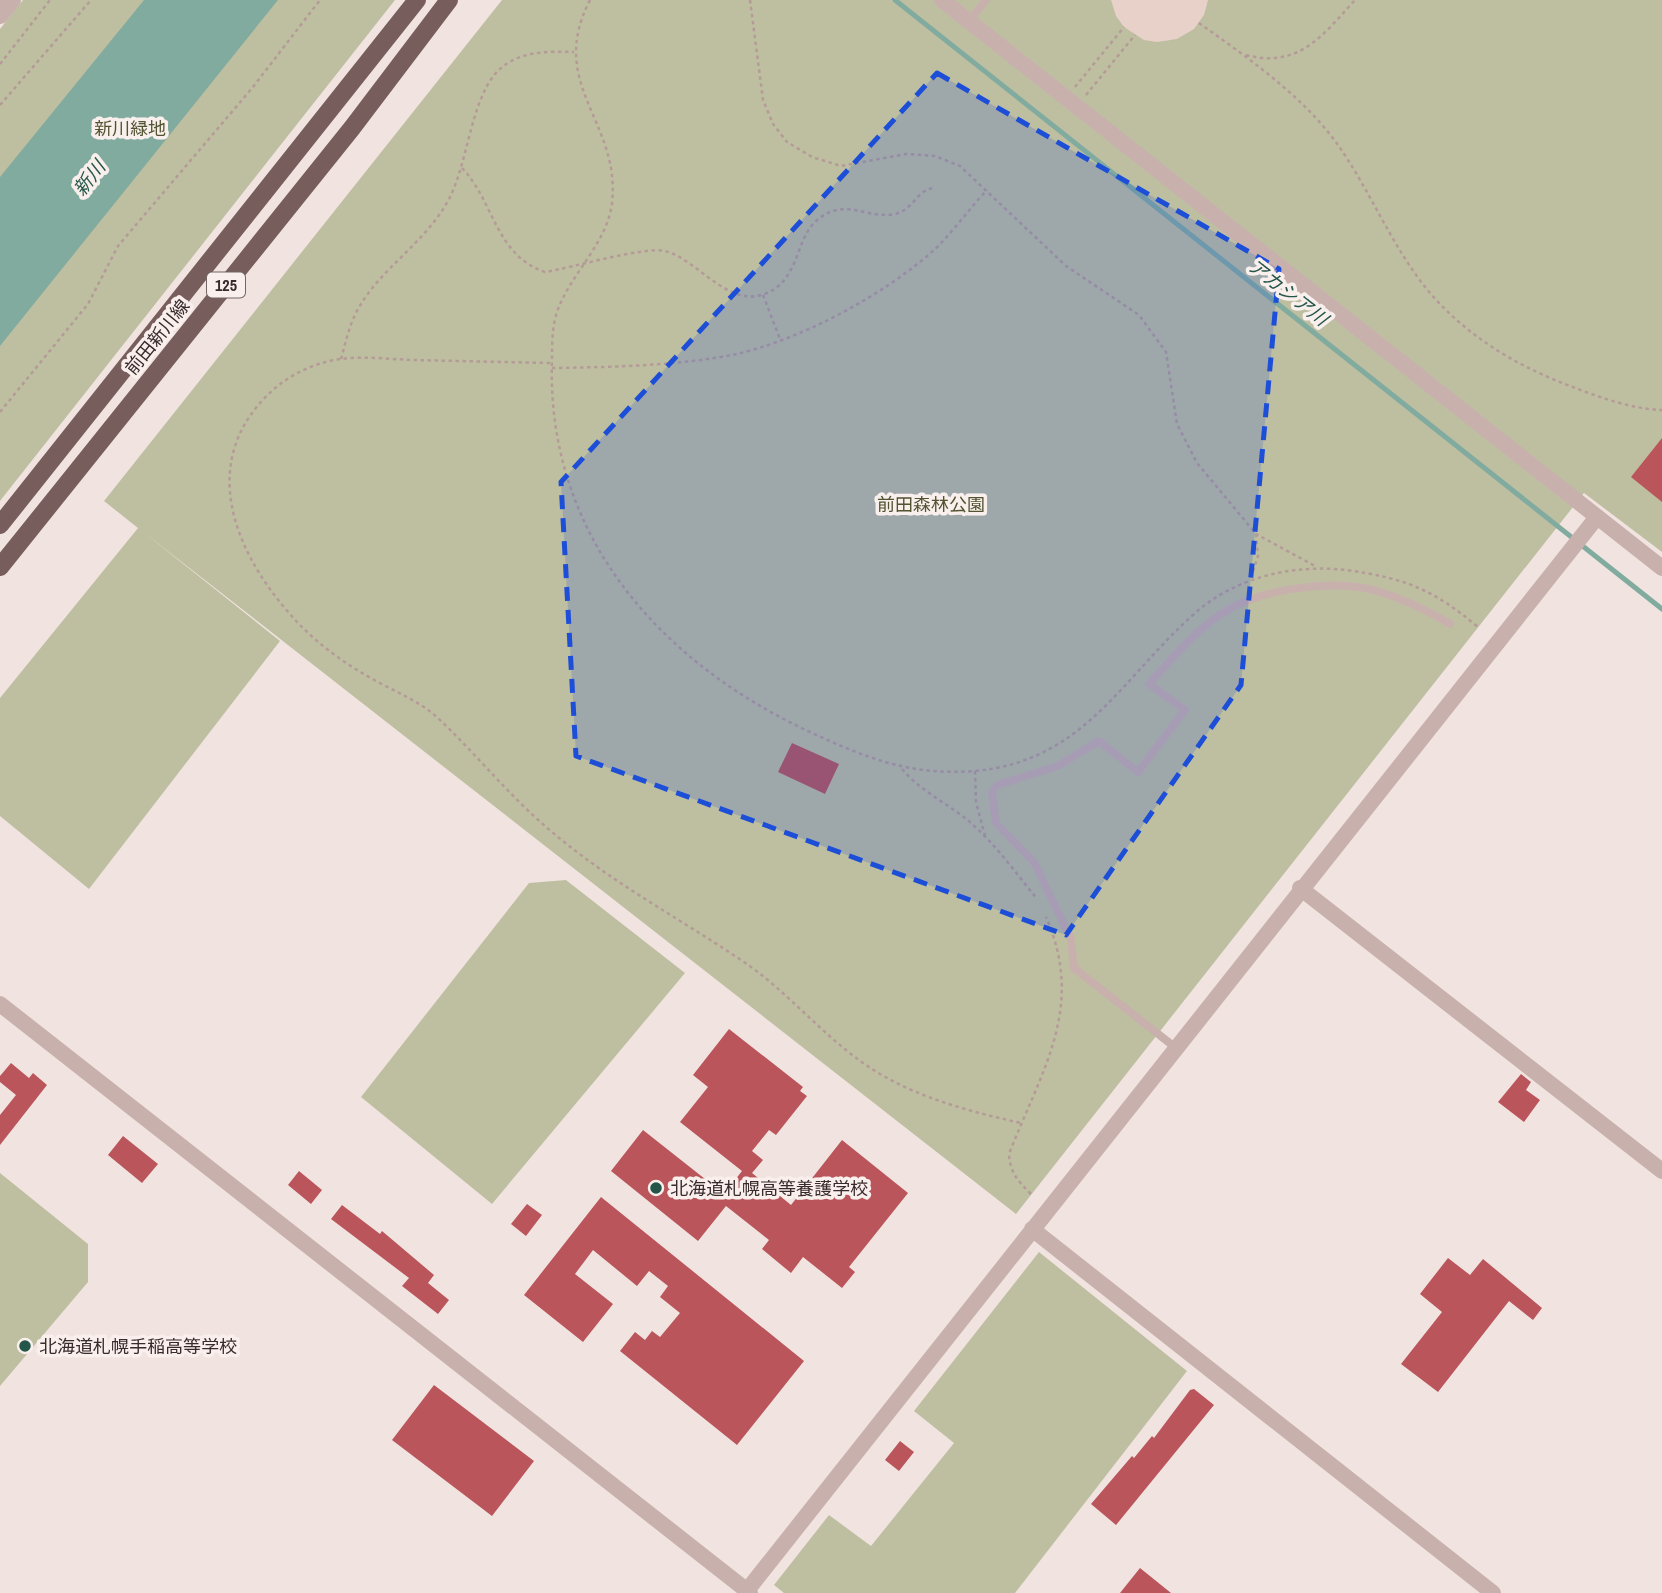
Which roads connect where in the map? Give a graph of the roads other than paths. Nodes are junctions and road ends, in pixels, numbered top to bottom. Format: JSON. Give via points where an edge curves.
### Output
{"nodes":[{"id":1,"x":12,"y":0,"type":"edge"},
{"id":2,"x":417,"y":0,"type":"edge"},
{"id":3,"x":449,"y":0,"type":"edge"},
{"id":4,"x":942,"y":0,"type":"edge"},
{"id":5,"x":986,"y":0,"type":"edge"},
{"id":6,"x":0,"y":15,"type":"edge"},
{"id":7,"x":969,"y":21,"type":"junction"},
{"id":8,"x":1594,"y":520,"type":"junction"},
{"id":9,"x":0,"y":525,"type":"edge"},
{"id":10,"x":0,"y":567,"type":"edge"},
{"id":11,"x":1662,"y":568,"type":"edge"},
{"id":12,"x":1450,"y":624,"type":"dead end"},
{"id":13,"x":1300,"y":888,"type":"junction"},
{"id":14,"x":0,"y":1004,"type":"edge"},
{"id":15,"x":1176,"y":1048,"type":"junction"},
{"id":16,"x":1662,"y":1171,"type":"edge"},
{"id":17,"x":1032,"y":1229,"type":"junction"},
{"id":18,"x":747,"y":1592,"type":"edge"},
{"id":19,"x":1493,"y":1593,"type":"edge"}],
"edges":[{"from":1,"to":6,"type":"street"},
{"from":2,"to":9,"type":"main road","name":"前田新川線","number":"125"},
{"from":3,"to":10,"type":"main road","name":"前田新川線","number":"125"},
{"from":4,"to":7,"type":"street"},
{"from":5,"to":7,"type":"lane"},
{"from":7,"to":8,"type":"street"},
{"from":8,"to":11,"type":"street"},
{"from":8,"to":13,"type":"street"},
{"from":12,"to":15,"type":"lane","via":[[1420,606],[1375,590],[1313,586],[1275,592],[1237,606],[1199,631],[1149,684],[1185,710],[1138,772],[1099,741],[1058,766],[997,785],[992,793],[996,823],[1034,862],[1072,939],[1074,968]]},
{"from":13,"to":15,"type":"street"},
{"from":13,"to":16,"type":"street"},
{"from":14,"to":18,"type":"street"},
{"from":15,"to":17,"type":"street"},
{"from":17,"to":18,"type":"street"},
{"from":17,"to":19,"type":"street"}]}
